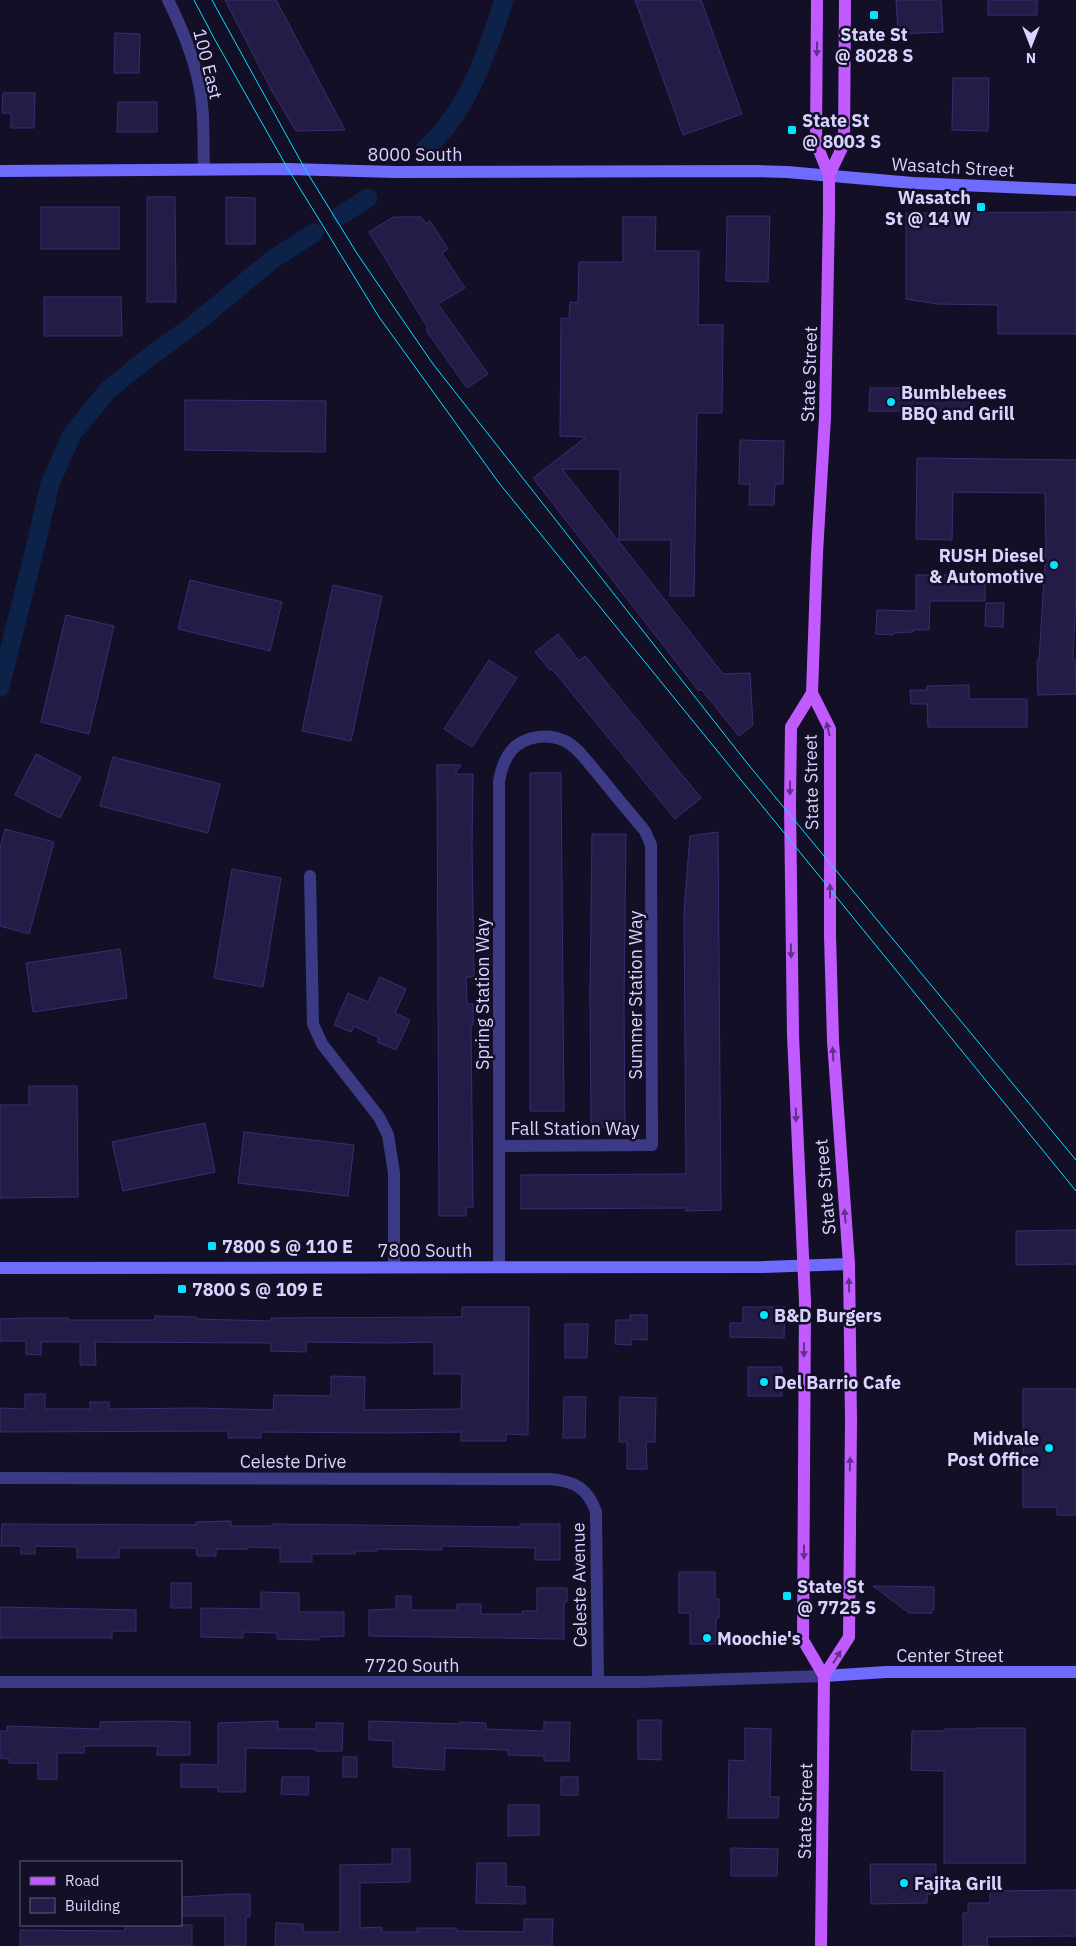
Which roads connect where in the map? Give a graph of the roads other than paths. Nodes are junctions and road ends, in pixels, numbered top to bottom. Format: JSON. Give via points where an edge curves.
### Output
{"nodes":[{"id":1,"x":168,"y":0,"type":"edge"},
{"id":2,"x":817,"y":0,"type":"edge"},
{"id":3,"x":845,"y":0,"type":"edge"},
{"id":4,"x":204,"y":170,"type":"junction"},
{"id":5,"x":0,"y":171,"type":"edge"},
{"id":6,"x":829,"y":175,"type":"junction"},
{"id":7,"x":1076,"y":190,"type":"edge"},
{"id":8,"x":812,"y":693,"type":"junction"},
{"id":9,"x":651,"y":844,"type":"joint"},
{"id":10,"x":310,"y":876,"type":"dead end"},
{"id":11,"x":652,"y":1145,"type":"joint"},
{"id":12,"x":500,"y":1146,"type":"junction"},
{"id":13,"x":849,"y":1264,"type":"junction"},
{"id":14,"x":394,"y":1267,"type":"junction"},
{"id":15,"x":499,"y":1267,"type":"junction"},
{"id":16,"x":803,"y":1267,"type":"junction"},
{"id":17,"x":0,"y":1268,"type":"edge"},
{"id":18,"x":0,"y":1478,"type":"edge"},
{"id":19,"x":584,"y":1491,"type":"joint"},
{"id":20,"x":1076,"y":1672,"type":"edge"},
{"id":21,"x":824,"y":1676,"type":"junction"},
{"id":22,"x":0,"y":1682,"type":"edge"},
{"id":23,"x":598,"y":1682,"type":"junction"},
{"id":24,"x":821,"y":1946,"type":"edge"}],
"edges":[{"from":1,"to":4,"type":"street","name":"100 East","via":[[188,45],[199,81]]},
{"from":2,"to":6,"type":"main road","name":"State Street","one_way":true,"via":[[816,143]]},
{"from":3,"to":6,"type":"main road","name":"State Street","via":[[844,144]]},
{"from":4,"to":5,"type":"main road","name":"8000 South"},
{"from":4,"to":6,"type":"main road","name":"8000 South","via":[[757,171]]},
{"from":6,"to":7,"type":"main road","name":"Wasatch Street","via":[[913,183]]},
{"from":6,"to":8,"type":"main road","name":"State Street","via":[[825,417],[816,553]]},
{"from":13,"to":8,"type":"main road","name":"State Street","one_way":true,"via":[[832,1041],[830,729]]},
{"from":8,"to":16,"type":"main road","name":"State Street","one_way":true,"via":[[791,727],[793,1035]]},
{"from":9,"to":11,"type":"street","name":"Summer Station Way"},
{"from":9,"to":12,"type":"street","name":"Spring Station Way","via":[[645,831],[581,754],[567,742],[551,736],[534,736],[520,742],[509,753],[500,781]]},
{"from":10,"to":14,"type":"street","via":[[313,1024],[322,1044],[379,1117],[388,1136],[394,1173]]},
{"from":11,"to":12,"type":"street","name":"Fall Station Way"},
{"from":12,"to":15,"type":"street","name":"Spring Station Way"},
{"from":13,"to":16,"type":"main road","name":"7800 South"},
{"from":21,"to":13,"type":"main road","name":"State Street","one_way":true,"via":[[849,1637]]},
{"from":14,"to":15,"type":"main road","name":"7800 South"},
{"from":14,"to":17,"type":"main road","name":"7800 South"},
{"from":15,"to":16,"type":"main road","name":"7800 South"},
{"from":16,"to":21,"type":"main road","name":"State Street","one_way":true,"via":[[803,1640]]},
{"from":18,"to":19,"type":"street","name":"Celeste Drive","via":[[563,1480]]},
{"from":19,"to":23,"type":"street","name":"Celeste Avenue","via":[[592,1500],[596,1518]]},
{"from":20,"to":21,"type":"main road","name":"Center Street","via":[[886,1672]]},
{"from":21,"to":23,"type":"street","name":"7720 South"},
{"from":21,"to":24,"type":"main road","name":"State Street"},
{"from":22,"to":23,"type":"street","name":"7720 South"}]}
